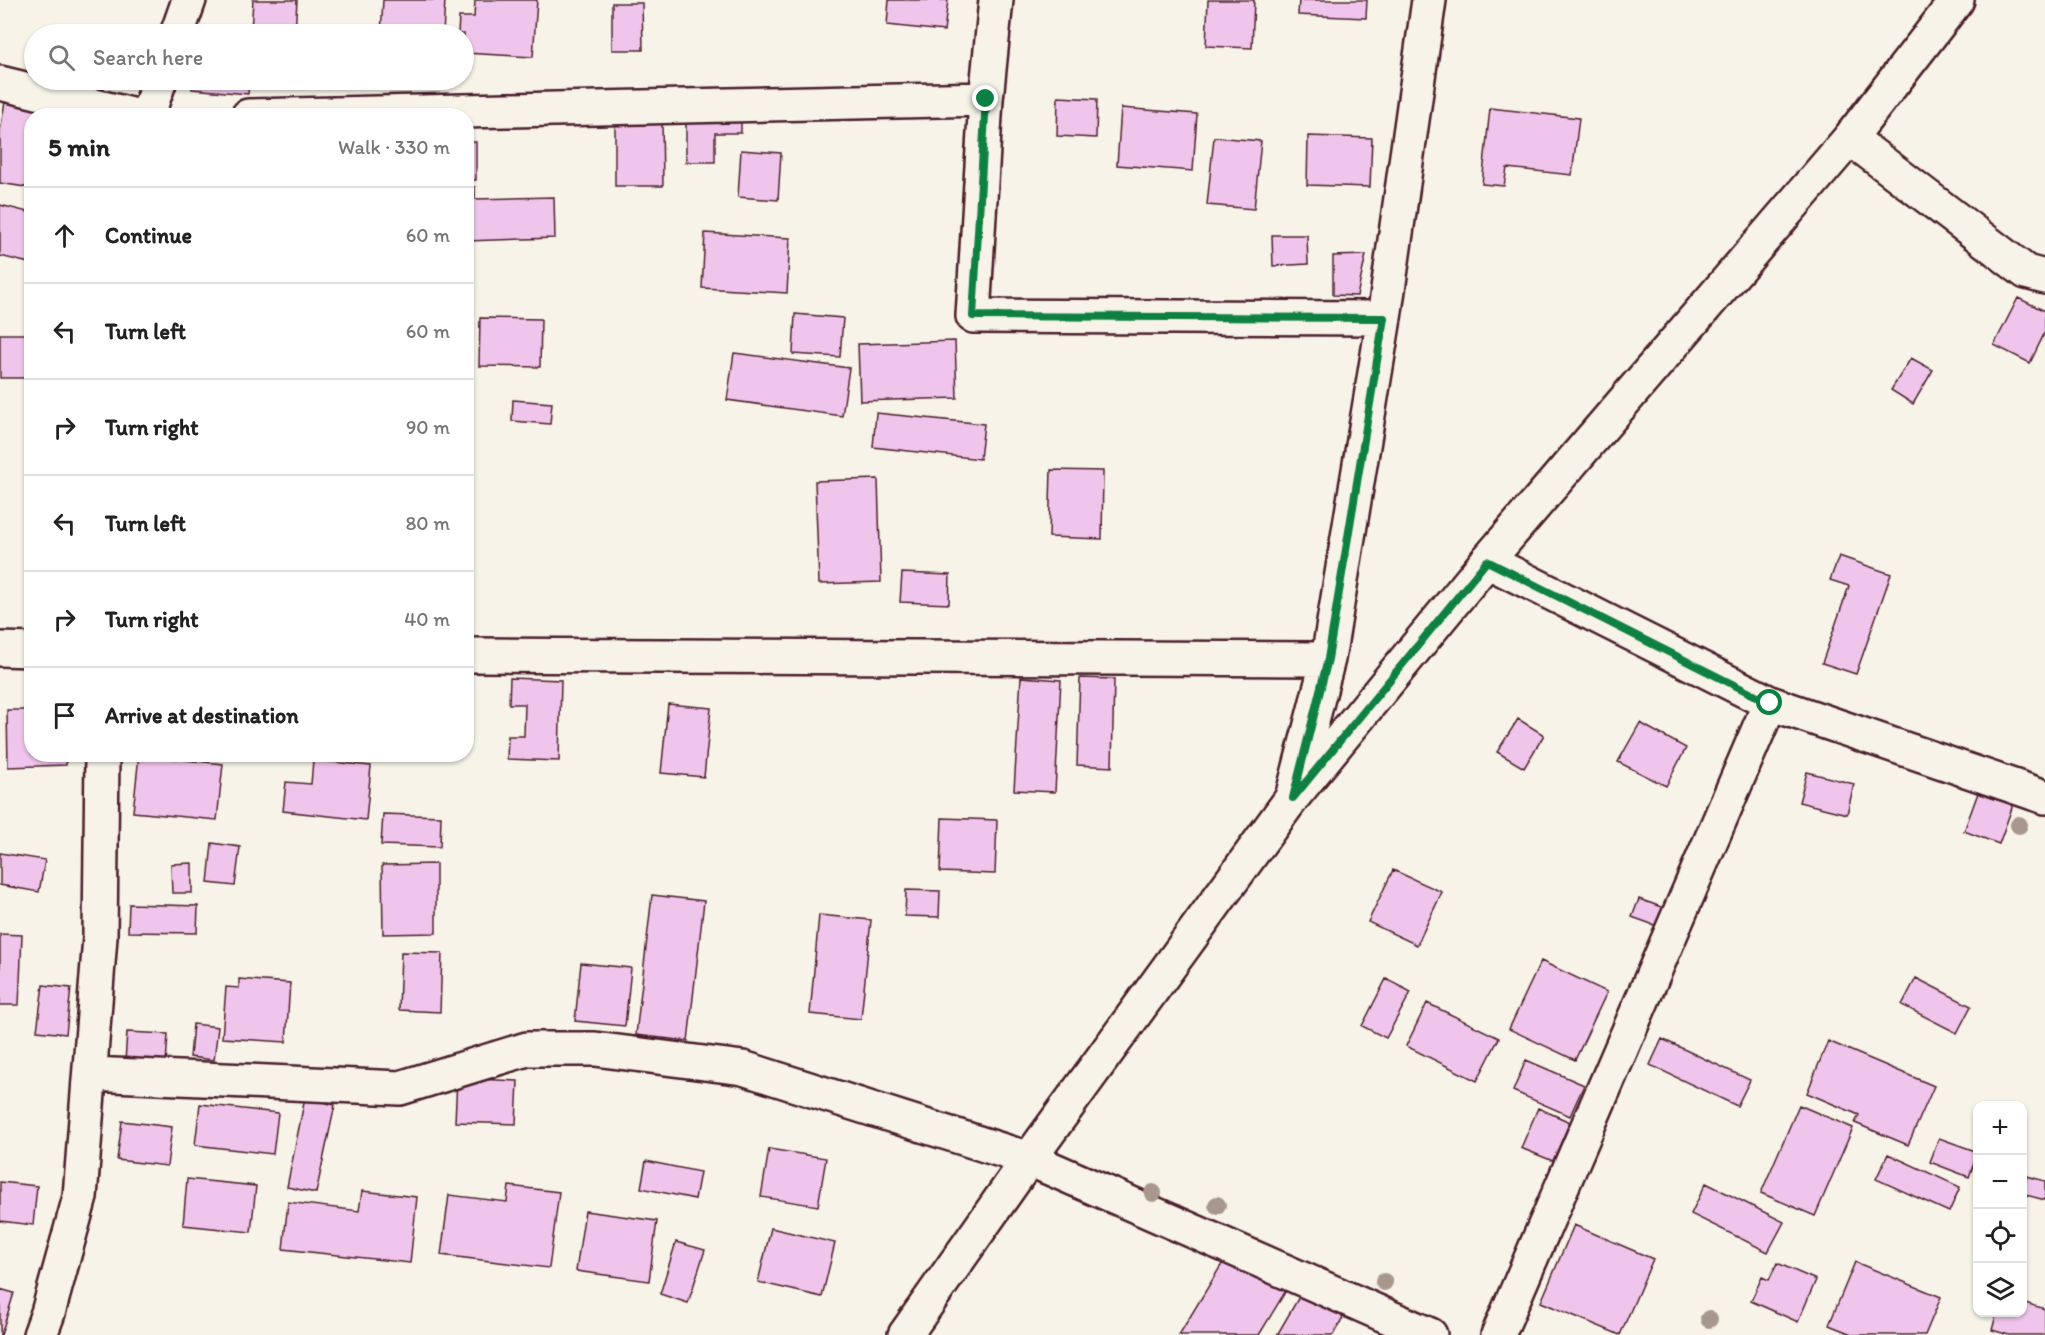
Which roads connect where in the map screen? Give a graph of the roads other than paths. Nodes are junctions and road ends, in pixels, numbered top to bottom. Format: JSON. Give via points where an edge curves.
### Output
{"nodes":[{"id":1,"x":189,"y":0,"type":"edge"},
{"id":2,"x":996,"y":0,"type":"edge"},
{"id":3,"x":1429,"y":0,"type":"edge"},
{"id":4,"x":1957,"y":0,"type":"edge"},
{"id":5,"x":181,"y":24,"type":"edge"},
{"id":6,"x":0,"y":83,"type":"edge"},
{"id":7,"x":24,"y":89,"type":"edge"},
{"id":8,"x":29,"y":90,"type":"edge"},
{"id":9,"x":156,"y":90,"type":"edge"},
{"id":10,"x":986,"y":99,"type":"junction"},
{"id":11,"x":103,"y":108,"type":"edge"},
{"id":12,"x":150,"y":108,"type":"edge"},
{"id":13,"x":474,"y":111,"type":"edge"},
{"id":14,"x":1850,"y":138,"type":"junction"},
{"id":15,"x":2045,"y":277,"type":"edge"},
{"id":16,"x":1384,"y":318,"type":"junction"},
{"id":17,"x":1487,"y":561,"type":"junction"},
{"id":18,"x":0,"y":649,"type":"edge"},
{"id":19,"x":24,"y":650,"type":"edge"},
{"id":20,"x":474,"y":655,"type":"edge"},
{"id":21,"x":1328,"y":659,"type":"junction"},
{"id":22,"x":1770,"y":703,"type":"junction"},
{"id":23,"x":102,"y":762,"type":"edge"},
{"id":24,"x":2045,"y":797,"type":"edge"},
{"id":25,"x":1293,"y":798,"type":"junction"},
{"id":26,"x":91,"y":1074,"type":"junction"},
{"id":27,"x":1029,"y":1159,"type":"junction"},
{"id":28,"x":40,"y":1335,"type":"edge"},
{"id":29,"x":906,"y":1335,"type":"edge"},
{"id":30,"x":1430,"y":1335,"type":"edge"},
{"id":31,"x":1498,"y":1335,"type":"edge"}],
"edges":[{"from":1,"to":5,"type":"street"},
{"from":2,"to":10,"type":"street"},
{"from":3,"to":16,"type":"street"},
{"from":4,"to":14,"type":"street"},
{"from":6,"to":7,"type":"street"},
{"from":8,"to":11,"type":"street"},
{"from":9,"to":12,"type":"street"},
{"from":10,"to":13,"type":"street"},
{"from":10,"to":16,"type":"street","via":[[973,316]]},
{"from":14,"to":15,"type":"street","via":[[2026,272]]},
{"from":14,"to":17,"type":"street"},
{"from":16,"to":21,"type":"street"},
{"from":17,"to":22,"type":"street"},
{"from":17,"to":25,"type":"street"},
{"from":18,"to":19,"type":"street"},
{"from":20,"to":21,"type":"street"},
{"from":21,"to":25,"type":"street"},
{"from":22,"to":24,"type":"street"},
{"from":22,"to":31,"type":"street"},
{"from":23,"to":26,"type":"street","via":[[100,937]]},
{"from":25,"to":27,"type":"street"},
{"from":26,"to":27,"type":"street","via":[[400,1088],[526,1049],[595,1049],[743,1068]]},
{"from":26,"to":28,"type":"street","via":[[80,1197]]},
{"from":27,"to":29,"type":"street"},
{"from":27,"to":30,"type":"street"}]}
